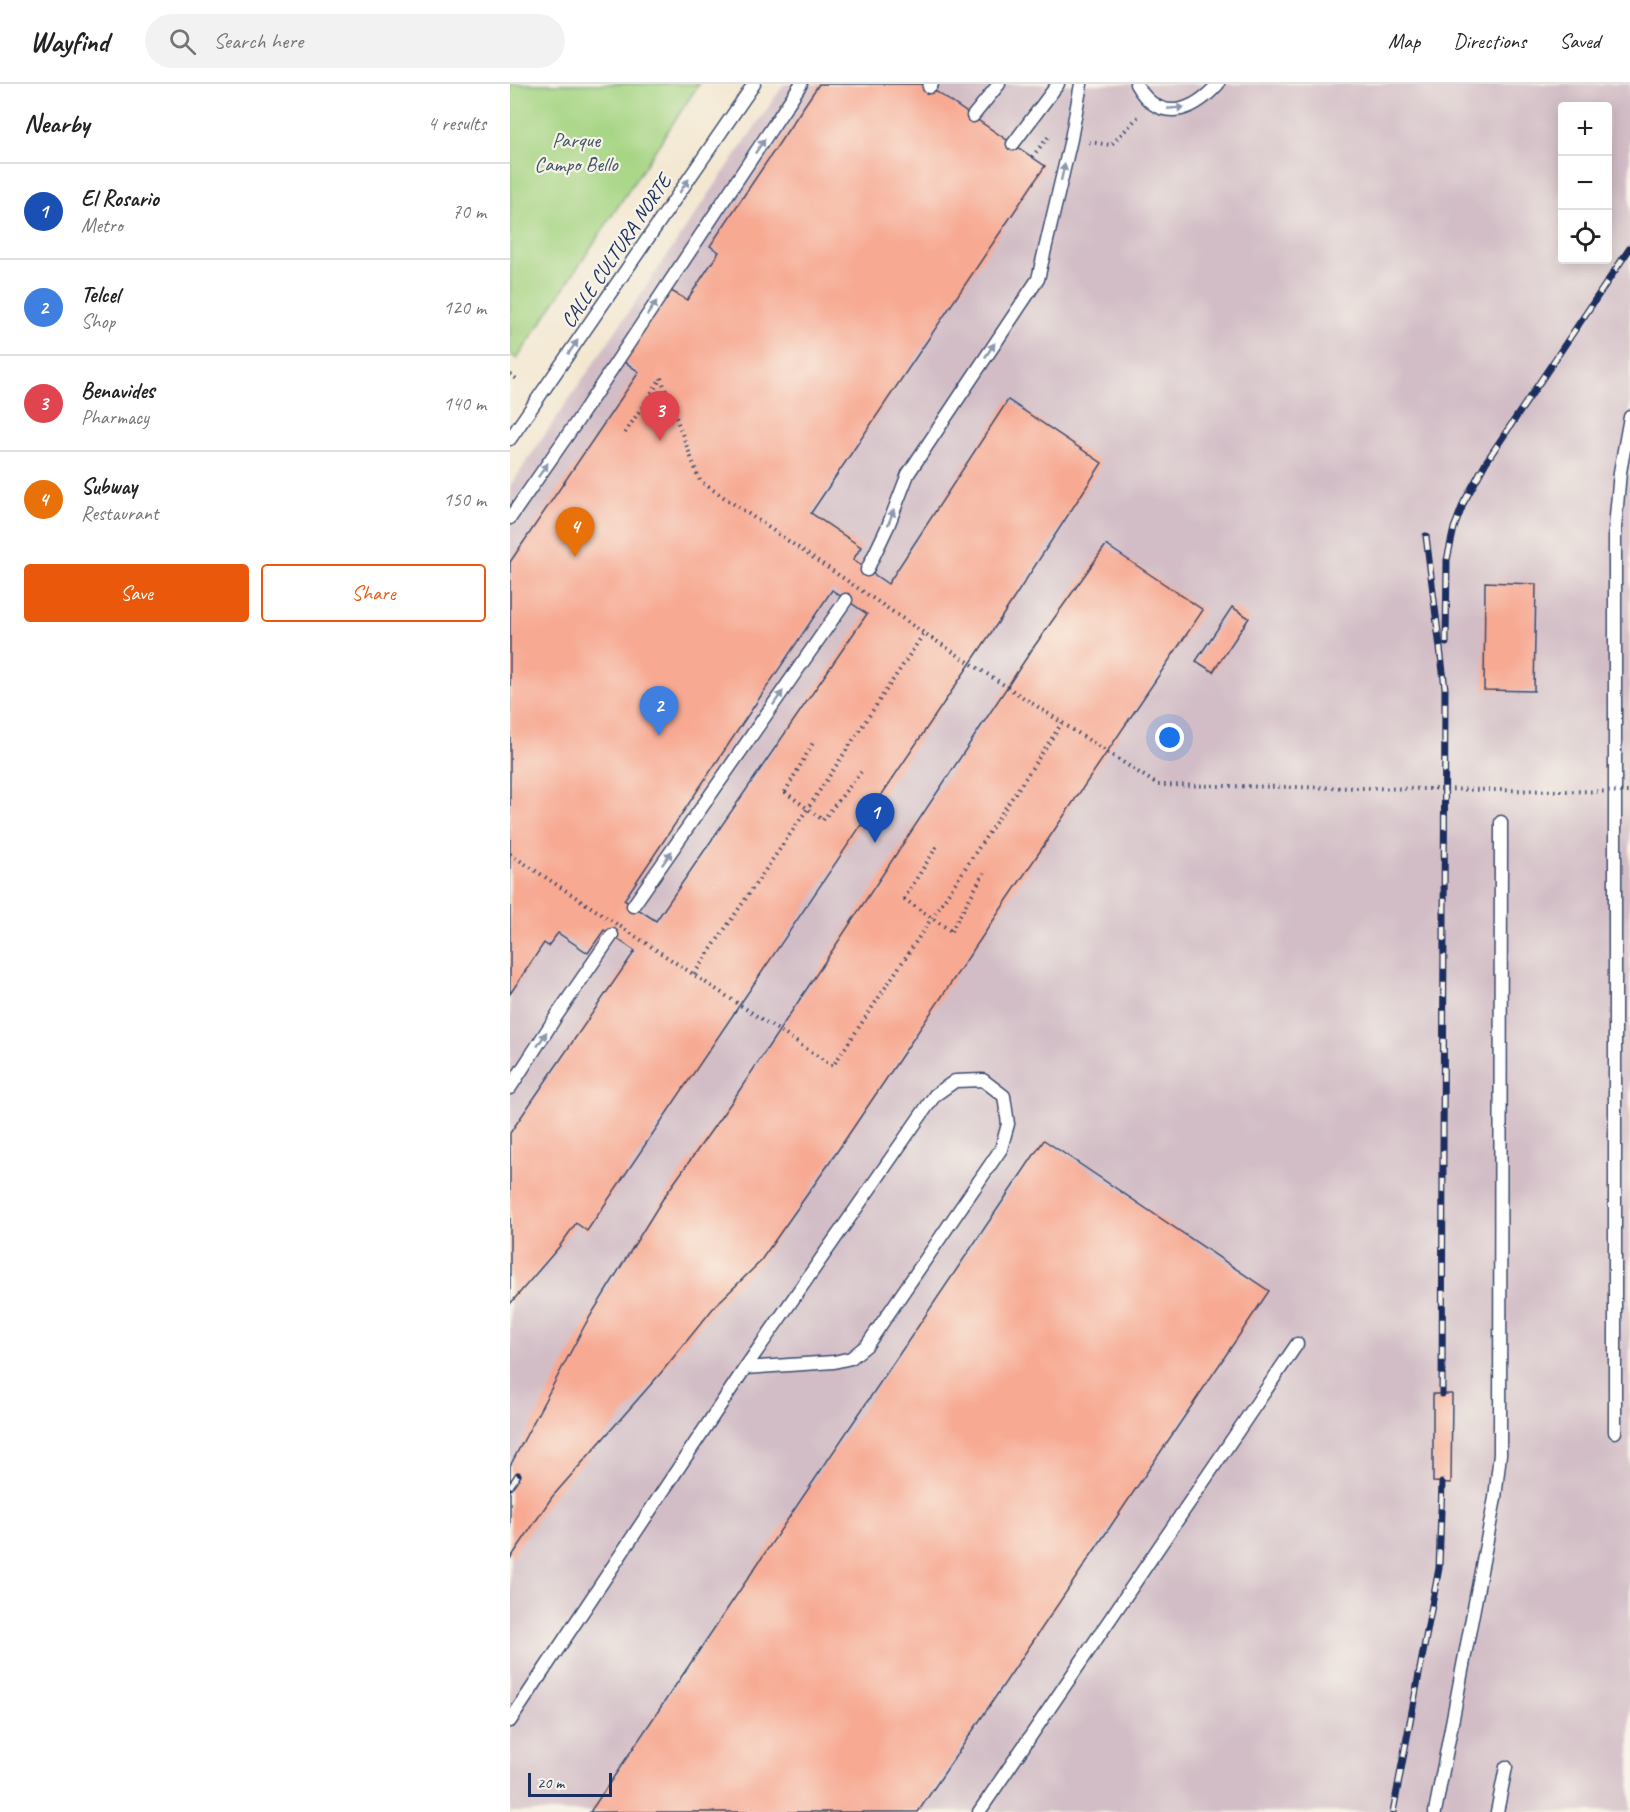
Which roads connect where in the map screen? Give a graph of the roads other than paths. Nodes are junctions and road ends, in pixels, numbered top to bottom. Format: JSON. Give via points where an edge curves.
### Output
{"nodes":[{"id":1,"x":754,"y":84,"type":"edge"},
{"id":2,"x":801,"y":84,"type":"edge"},
{"id":3,"x":999,"y":84,"type":"edge"},
{"id":4,"x":1058,"y":84,"type":"edge"},
{"id":5,"x":1080,"y":84,"type":"edge"},
{"id":6,"x":1136,"y":84,"type":"edge"},
{"id":7,"x":1218,"y":84,"type":"edge"},
{"id":8,"x":973,"y":116,"type":"dead end"},
{"id":9,"x":1013,"y":144,"type":"dead end"},
{"id":10,"x":1630,"y":417,"type":"edge"},
{"id":11,"x":510,"y":439,"type":"edge"},
{"id":12,"x":510,"y":518,"type":"edge"},
{"id":13,"x":867,"y":570,"type":"dead end"},
{"id":14,"x":846,"y":600,"type":"dead end"},
{"id":15,"x":1501,"y":822,"type":"dead end"},
{"id":16,"x":633,"y":906,"type":"dead end"},
{"id":17,"x":612,"y":935,"type":"dead end"},
{"id":18,"x":510,"y":1088,"type":"edge"},
{"id":19,"x":1297,"y":1344,"type":"dead end"},
{"id":20,"x":745,"y":1368,"type":"junction"},
{"id":21,"x":1615,"y":1432,"type":"dead end"},
{"id":22,"x":510,"y":1721,"type":"edge"},
{"id":23,"x":1506,"y":1767,"type":"dead end"},
{"id":24,"x":979,"y":1812,"type":"edge"},
{"id":25,"x":1435,"y":1812,"type":"edge"},
{"id":26,"x":1497,"y":1812,"type":"edge"}],
"edges":[{"from":11,"to":1,"type":"lane","name":"CALLE CULTURA NORTE","one_way":true},
{"from":12,"to":2,"type":"lane","one_way":true},
{"from":3,"to":8,"type":"lane"},
{"from":4,"to":9,"type":"lane"},
{"from":13,"to":5,"type":"lane","one_way":true,"via":[[908,474],[1038,279]]},
{"from":6,"to":7,"type":"lane","one_way":true,"via":[[1142,95],[1162,109],[1195,105]]},
{"from":10,"to":21,"type":"lane","via":[[1615,528]]},
{"from":16,"to":14,"type":"lane","one_way":true},
{"from":15,"to":25,"type":"lane","via":[[1500,1454]]},
{"from":18,"to":17,"type":"lane","one_way":true},
{"from":19,"to":24,"type":"lane"},
{"from":20,"to":20,"type":"lane","via":[[934,1095],[955,1082],[983,1080],[1004,1096],[1008,1124],[1001,1149],[867,1345],[851,1358],[834,1362]]},
{"from":20,"to":22,"type":"lane"},
{"from":23,"to":26,"type":"lane"}]}
